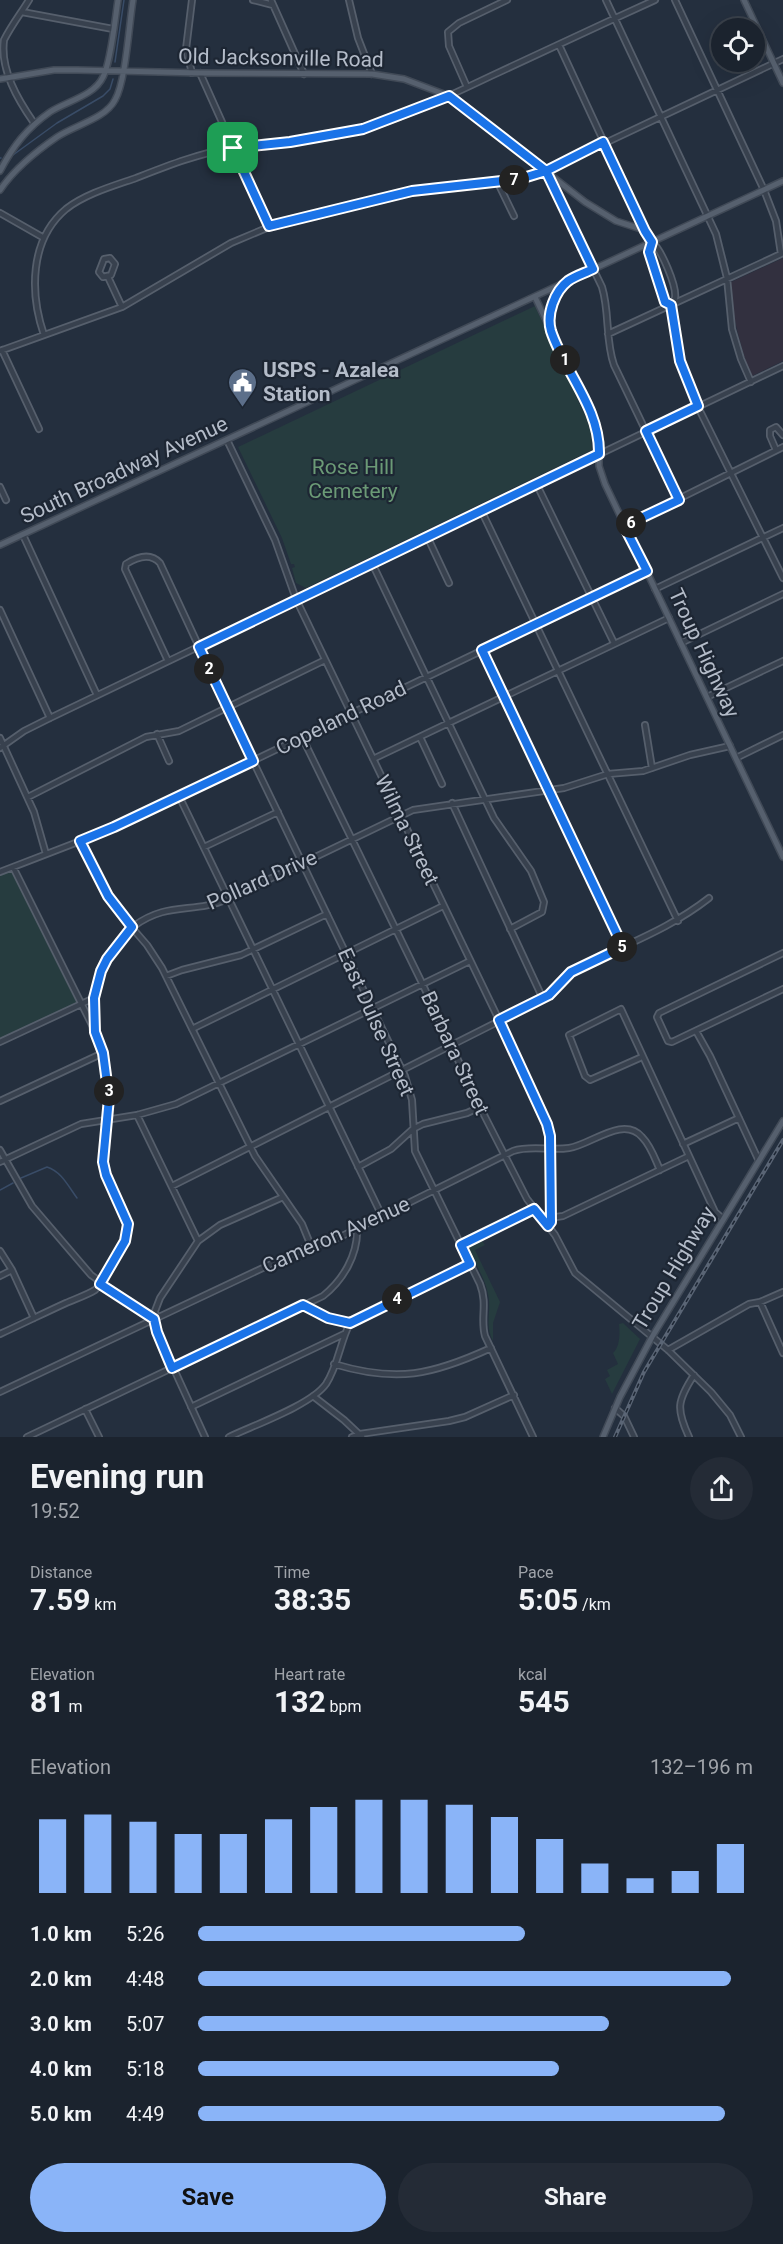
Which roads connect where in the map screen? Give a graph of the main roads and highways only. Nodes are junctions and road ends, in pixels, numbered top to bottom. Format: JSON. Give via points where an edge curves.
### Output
{"nodes":[{"id":1,"x":118,"y":0,"type":"edge"},
{"id":2,"x":133,"y":0,"type":"edge"},
{"id":3,"x":744,"y":0,"type":"edge"},
{"id":4,"x":106,"y":70,"type":"junction"},
{"id":5,"x":123,"y":71,"type":"junction"},
{"id":6,"x":2,"y":79,"type":"edge"},
{"id":7,"x":783,"y":83,"type":"edge"},
{"id":8,"x":0,"y":171,"type":"edge"},
{"id":9,"x":783,"y":181,"type":"edge"},
{"id":10,"x":0,"y":190,"type":"edge"},
{"id":11,"x":652,"y":242,"type":"junction"},
{"id":12,"x":568,"y":281,"type":"junction"},
{"id":13,"x":535,"y":297,"type":"junction"},
{"id":14,"x":550,"y":329,"type":"junction"},
{"id":15,"x":0,"y":545,"type":"edge"},
{"id":16,"x":783,"y":857,"type":"edge"},
{"id":17,"x":783,"y":1121,"type":"edge"},
{"id":18,"x":603,"y":1437,"type":"edge"}],
"edges":[{"from":1,"to":4,"type":"main road"},
{"from":2,"to":5,"type":"main road"},
{"from":3,"to":7,"type":"main road"},
{"from":4,"to":5,"type":"main road","name":"Old Jacksonville Road"},
{"from":4,"to":6,"type":"main road","name":"Old Jacksonville Road","via":[[54,70]]},
{"from":4,"to":8,"type":"main road","via":[[92,90],[34,123],[18,140]]},
{"from":5,"to":10,"type":"main road","via":[[119,93],[111,106],[57,137],[14,172]]},
{"from":5,"to":11,"type":"main road","name":"Old Jacksonville Road","via":[[372,74],[419,84],[449,96],[600,212],[645,231]]},
{"from":9,"to":11,"type":"main road","name":"South Broadway Avenue"},
{"from":11,"to":12,"type":"main road","name":"South Broadway Avenue"},
{"from":12,"to":13,"type":"main road","name":"South Broadway Avenue"},
{"from":12,"to":14,"type":"main road","via":[[554,298]]},
{"from":13,"to":14,"type":"main road","name":"Troup Highway"},
{"from":13,"to":15,"type":"main road","name":"South Broadway Avenue"},
{"from":14,"to":16,"type":"main road","name":"Troup Highway","via":[[592,417],[605,484]]},
{"from":17,"to":18,"type":"main road","name":"Troup Highway","via":[[652,1337]]}]}
